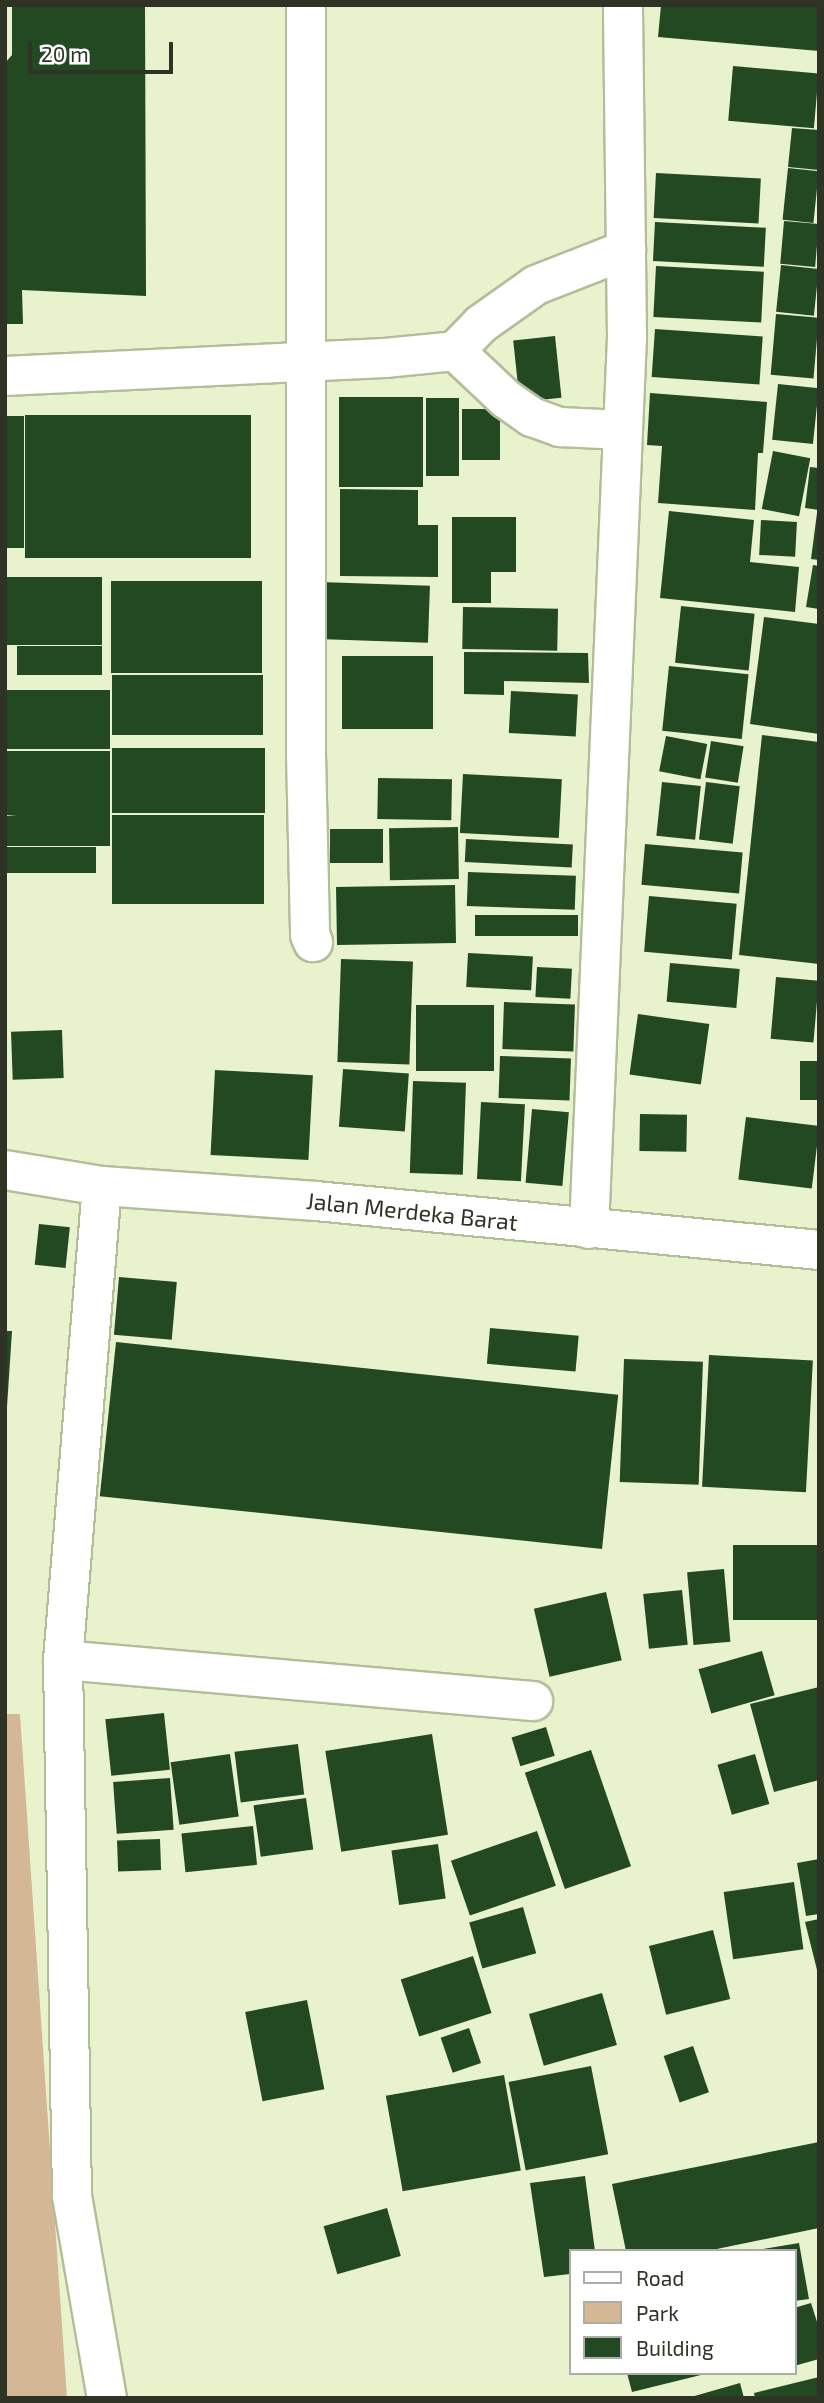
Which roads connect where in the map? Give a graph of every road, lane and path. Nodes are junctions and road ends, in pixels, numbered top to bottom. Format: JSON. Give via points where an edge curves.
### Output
{"nodes":[{"id":1,"x":306,"y":5,"type":"edge"},
{"id":2,"x":623,"y":5,"type":"edge"},
{"id":3,"x":626,"y":250,"type":"junction"},
{"id":4,"x":455,"y":351,"type":"junction"},
{"id":5,"x":307,"y":362,"type":"junction"},
{"id":6,"x":5,"y":376,"type":"edge"},
{"id":7,"x":623,"y":430,"type":"junction"},
{"id":8,"x":313,"y":943,"type":"dead end"},
{"id":9,"x":5,"y":1170,"type":"edge"},
{"id":10,"x":102,"y":1186,"type":"junction"},
{"id":11,"x":589,"y":1229,"type":"junction"},
{"id":12,"x":819,"y":1250,"type":"edge"},
{"id":13,"x":63,"y":1660,"type":"junction"},
{"id":14,"x":533,"y":1701,"type":"dead end"},
{"id":15,"x":107,"y":2398,"type":"edge"}],
"edges":[{"from":1,"to":5,"type":"street"},
{"from":2,"to":3,"type":"street"},
{"from":3,"to":4,"type":"street","via":[[536,285],[481,324]]},
{"from":3,"to":7,"type":"street"},
{"from":4,"to":5,"type":"street"},
{"from":4,"to":7,"type":"street","via":[[532,417],[560,427]]},
{"from":5,"to":6,"type":"street"},
{"from":5,"to":8,"type":"street","via":[[306,754]]},
{"from":7,"to":11,"type":"street"},
{"from":9,"to":10,"type":"street","name":"Jalan Merdeka Barat"},
{"from":10,"to":11,"type":"street","name":"Jalan Merdeka Barat","via":[[316,1201]]},
{"from":10,"to":13,"type":"street"},
{"from":11,"to":12,"type":"street","name":"Jalan Merdeka Barat"},
{"from":13,"to":14,"type":"street"},
{"from":13,"to":15,"type":"street","via":[[72,2196]]}]}
